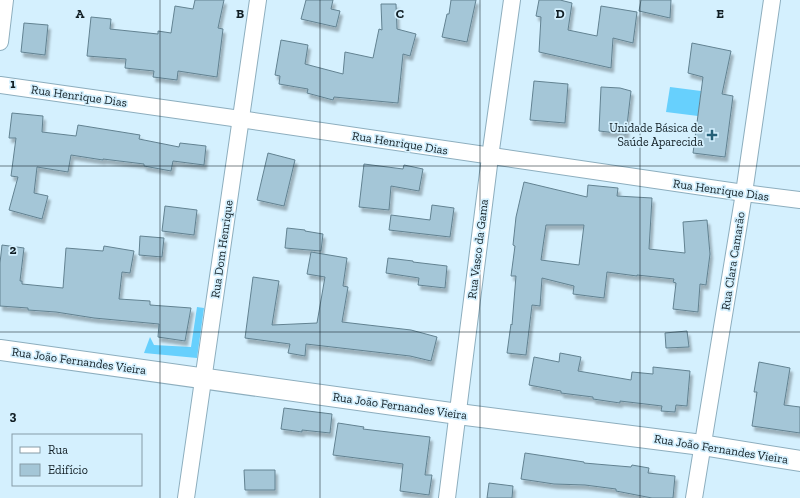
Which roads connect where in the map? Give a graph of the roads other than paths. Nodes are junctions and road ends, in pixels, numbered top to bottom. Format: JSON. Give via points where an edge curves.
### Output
{"nodes":[{"id":1,"x":5,"y":0,"type":"edge"},
{"id":2,"x":258,"y":0,"type":"edge"},
{"id":3,"x":512,"y":0,"type":"edge"},
{"id":4,"x":772,"y":0,"type":"edge"},
{"id":5,"x":0,"y":42,"type":"edge"},
{"id":6,"x":0,"y":85,"type":"edge"},
{"id":7,"x":240,"y":119,"type":"junction"},
{"id":8,"x":490,"y":157,"type":"junction"},
{"id":9,"x":744,"y":194,"type":"junction"},
{"id":10,"x":800,"y":200,"type":"edge"},
{"id":11,"x":0,"y":350,"type":"edge"},
{"id":12,"x":204,"y":378,"type":"junction"},
{"id":13,"x":458,"y":414,"type":"junction"},
{"id":14,"x":702,"y":445,"type":"junction"},
{"id":15,"x":800,"y":461,"type":"edge"},
{"id":16,"x":186,"y":498,"type":"edge"},
{"id":17,"x":447,"y":498,"type":"edge"},
{"id":18,"x":694,"y":498,"type":"edge"}],
"edges":[{"from":1,"to":5,"type":"street"},
{"from":2,"to":7,"type":"street","name":"Rua Dom Henrique"},
{"from":3,"to":8,"type":"street","name":"Rua Vasco da Gama"},
{"from":4,"to":9,"type":"street","name":"Rua Clara Camarão"},
{"from":6,"to":7,"type":"street","name":"Rua Henrique Dias"},
{"from":7,"to":8,"type":"street","name":"Rua Henrique Dias"},
{"from":7,"to":12,"type":"street","name":"Rua Dom Henrique"},
{"from":8,"to":9,"type":"street","name":"Rua Henrique Dias"},
{"from":8,"to":13,"type":"street","name":"Rua Vasco da Gama"},
{"from":9,"to":10,"type":"street","name":"Rua Henrique Dias"},
{"from":9,"to":14,"type":"street","name":"Rua Clara Camarão"},
{"from":11,"to":12,"type":"street","name":"Rua João Fernandes Vieira"},
{"from":12,"to":13,"type":"street","name":"Rua João Fernandes Vieira"},
{"from":12,"to":16,"type":"street","name":"Rua Dom Henrique"},
{"from":13,"to":14,"type":"street","name":"Rua João Fernandes Vieira"},
{"from":13,"to":17,"type":"street","name":"Rua Vasco da Gama"},
{"from":14,"to":15,"type":"street","name":"Rua João Fernandes Vieira"},
{"from":14,"to":18,"type":"street","name":"Rua Clara Camarão"}]}
